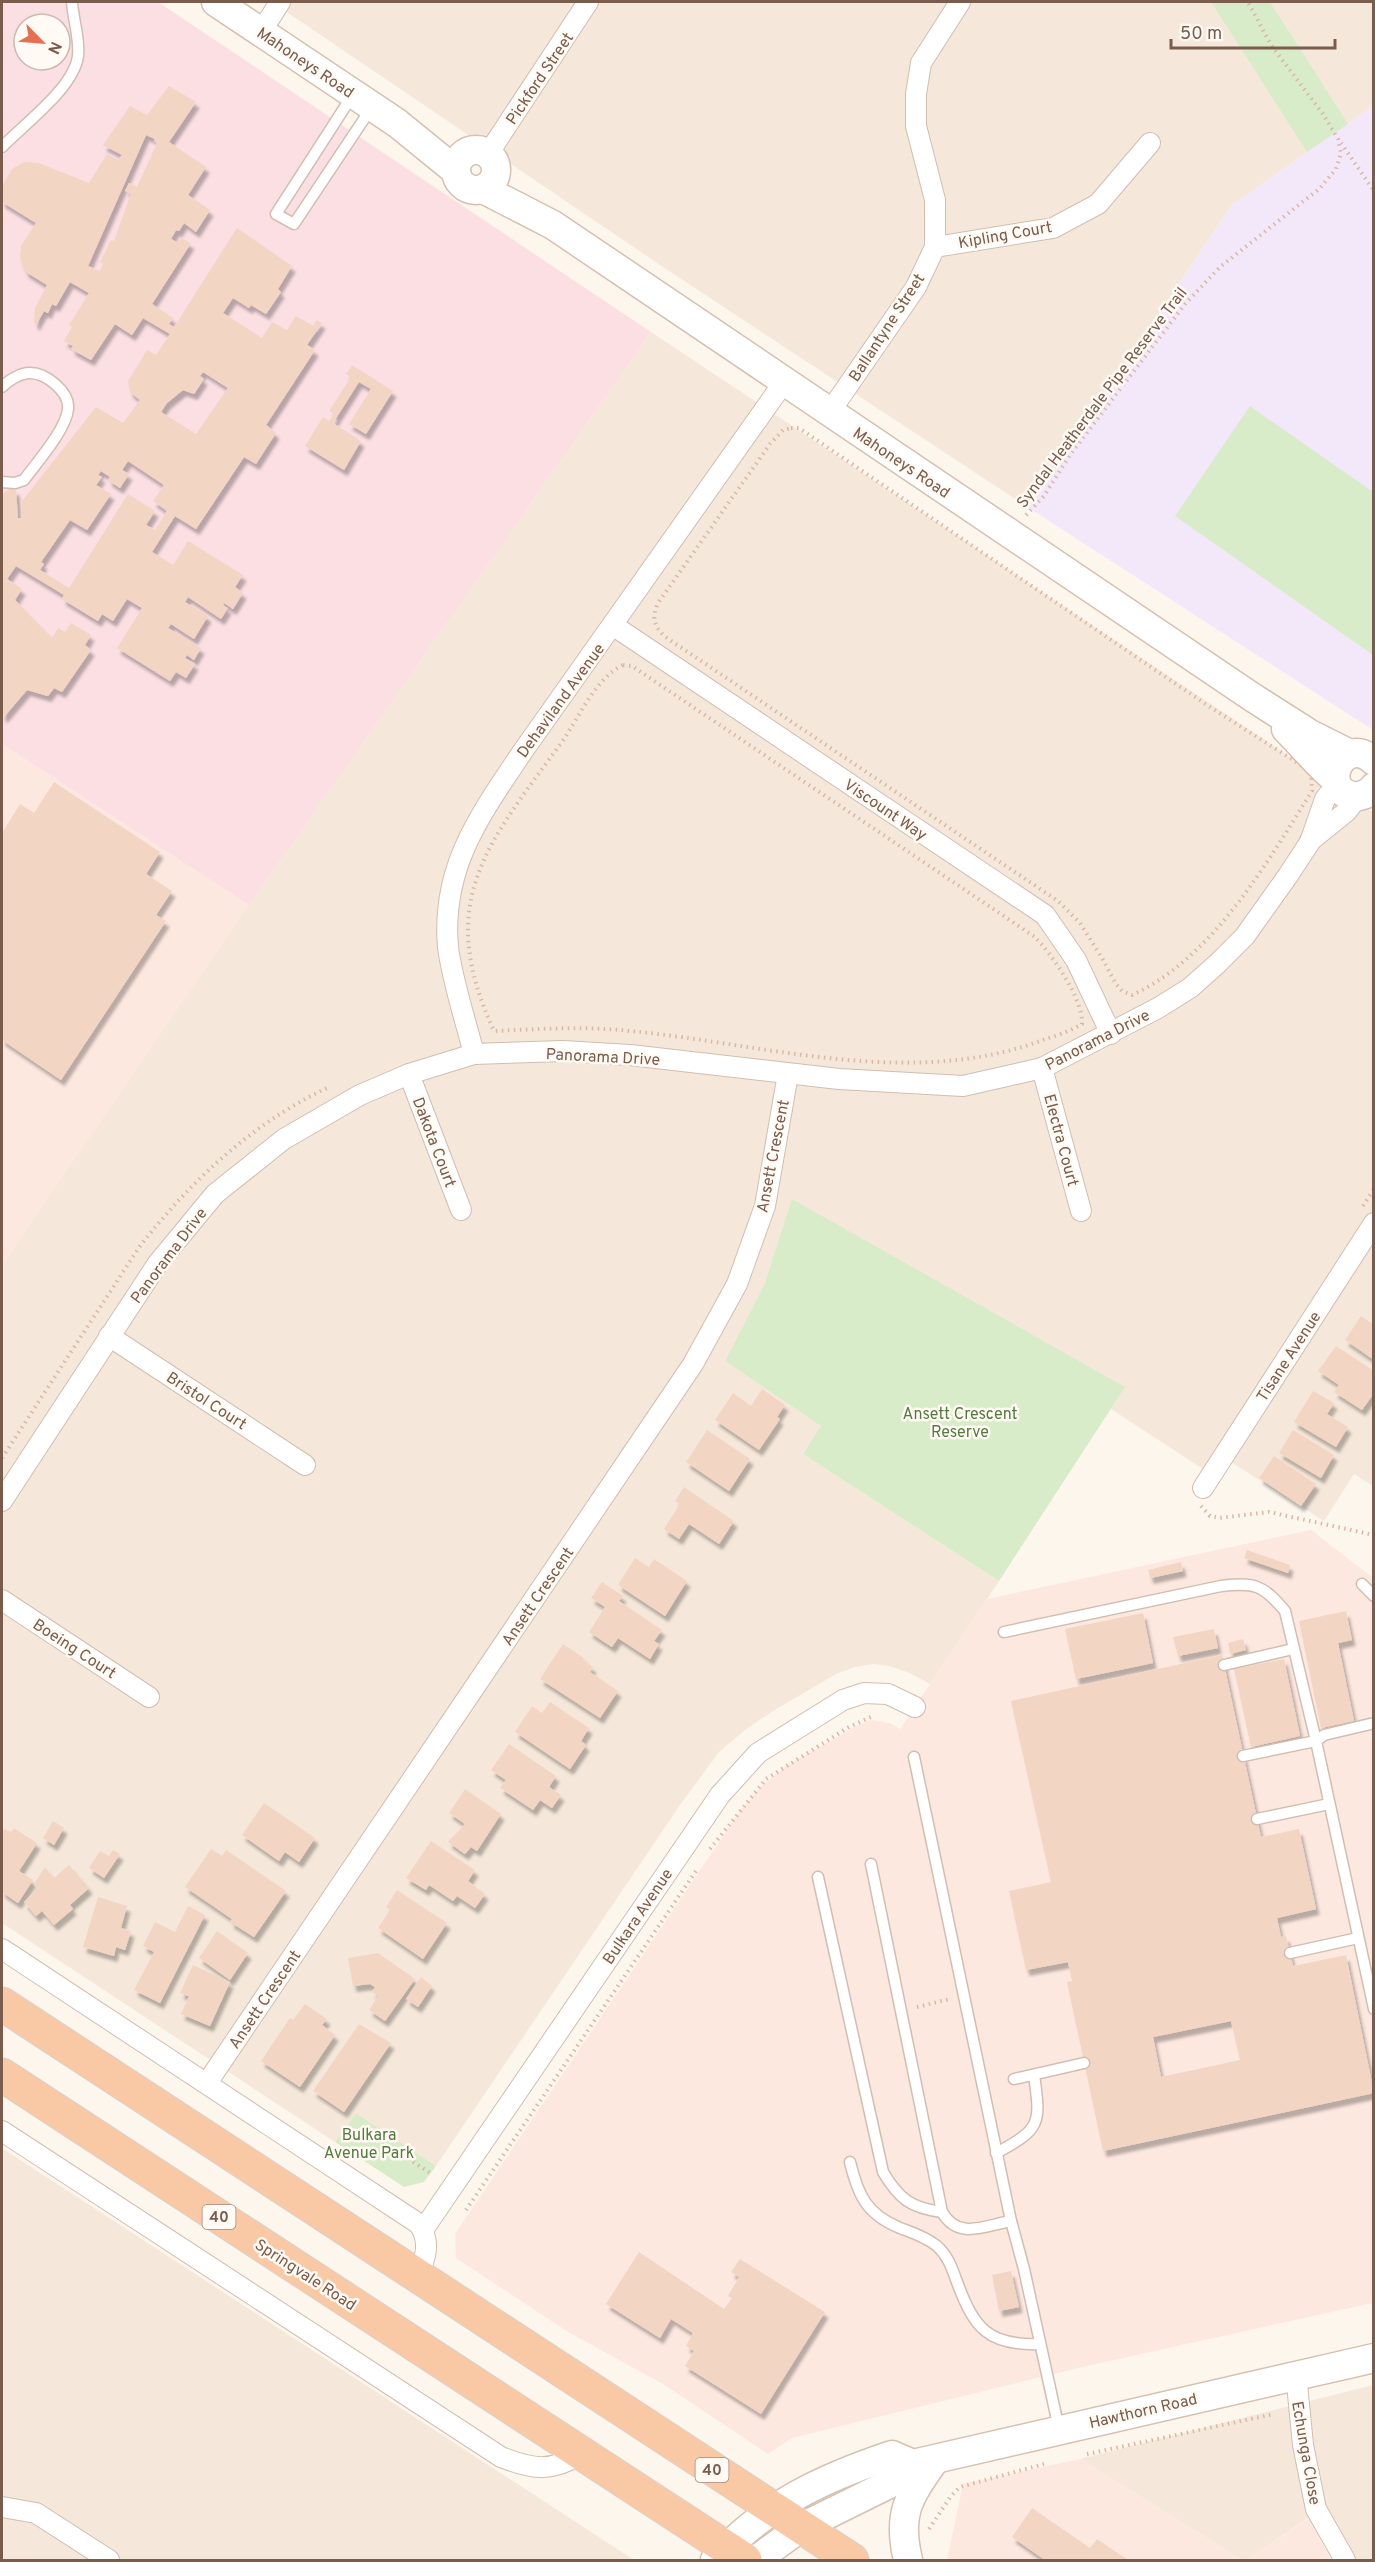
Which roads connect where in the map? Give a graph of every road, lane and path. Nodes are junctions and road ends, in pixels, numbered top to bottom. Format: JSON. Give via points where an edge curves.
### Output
{"nodes":[{"id":1,"x":72,"y":2,"type":"edge"},
{"id":2,"x":216,"y":2,"type":"edge"},
{"id":3,"x":280,"y":2,"type":"edge"},
{"id":4,"x":588,"y":2,"type":"edge"},
{"id":5,"x":960,"y":2,"type":"edge"},
{"id":6,"x":1248,"y":2,"type":"edge"},
{"id":7,"x":261,"y":32,"type":"junction"},
{"id":8,"x":363,"y":101,"type":"junction"},
{"id":9,"x":1338,"y":140,"type":"junction"},
{"id":10,"x":1150,"y":142,"type":"dead end"},
{"id":11,"x":2,"y":147,"type":"edge"},
{"id":12,"x":479,"y":166,"type":"junction"},
{"id":13,"x":1374,"y":191,"type":"edge"},
{"id":14,"x":935,"y":247,"type":"junction"},
{"id":15,"x":784,"y":382,"type":"junction"},
{"id":16,"x":2,"y":387,"type":"edge"},
{"id":17,"x":829,"y":413,"type":"junction"},
{"id":18,"x":2,"y":482,"type":"edge"},
{"id":19,"x":1012,"y":535,"type":"junction"},
{"id":20,"x":653,"y":622,"type":"joint"},
{"id":21,"x":614,"y":626,"type":"junction"},
{"id":22,"x":1252,"y":697,"type":"junction"},
{"id":23,"x":1362,"y":758,"type":"edge"},
{"id":24,"x":1357,"y":790,"type":"edge"},
{"id":25,"x":494,"y":1031,"type":"joint"},
{"id":26,"x":1111,"y":1034,"type":"junction"},
{"id":27,"x":474,"y":1054,"type":"junction"},
{"id":28,"x":1042,"y":1068,"type":"junction"},
{"id":29,"x":409,"y":1074,"type":"junction"},
{"id":30,"x":789,"y":1074,"type":"junction"},
{"id":31,"x":461,"y":1210,"type":"dead end"},
{"id":32,"x":1081,"y":1211,"type":"dead end"},
{"id":33,"x":1374,"y":1223,"type":"edge"},
{"id":34,"x":109,"y":1336,"type":"junction"},
{"id":35,"x":305,"y":1465,"type":"dead end"},
{"id":36,"x":1203,"y":1488,"type":"joint"},
{"id":37,"x":2,"y":1501,"type":"edge"},
{"id":38,"x":1374,"y":1535,"type":"edge"},
{"id":39,"x":1362,"y":1584,"type":"dead end"},
{"id":40,"x":1374,"y":1596,"type":"edge"},
{"id":41,"x":2,"y":1600,"type":"edge"},
{"id":42,"x":1004,"y":1632,"type":"dead end"},
{"id":43,"x":1293,"y":1649,"type":"junction"},
{"id":44,"x":1224,"y":1665,"type":"dead end"},
{"id":45,"x":149,"y":1697,"type":"dead end"},
{"id":46,"x":915,"y":1707,"type":"dead end"},
{"id":47,"x":873,"y":1716,"type":"dead end"},
{"id":48,"x":1374,"y":1723,"type":"edge"},
{"id":49,"x":1316,"y":1741,"type":"junction"},
{"id":50,"x":1243,"y":1756,"type":"dead end"},
{"id":51,"x":914,"y":1757,"type":"dead end"},
{"id":52,"x":1329,"y":1804,"type":"junction"},
{"id":53,"x":1257,"y":1819,"type":"dead end"},
{"id":54,"x":708,"y":1853,"type":"dead end"},
{"id":55,"x":701,"y":1863,"type":"dead end"},
{"id":56,"x":872,"y":1864,"type":"dead end"},
{"id":57,"x":818,"y":1877,"type":"dead end"},
{"id":58,"x":1358,"y":1938,"type":"junction"},
{"id":59,"x":2,"y":1949,"type":"edge"},
{"id":60,"x":1290,"y":1953,"type":"dead end"},
{"id":61,"x":963,"y":1996,"type":"junction"},
{"id":62,"x":2,"y":2004,"type":"edge"},
{"id":63,"x":1374,"y":2009,"type":"edge"},
{"id":64,"x":901,"y":2011,"type":"junction"},
{"id":65,"x":1084,"y":2063,"type":"dead end"},
{"id":66,"x":2,"y":2075,"type":"edge"},
{"id":67,"x":1034,"y":2075,"type":"junction"},
{"id":68,"x":1014,"y":2079,"type":"dead end"},
{"id":69,"x":207,"y":2083,"type":"junction"},
{"id":70,"x":2,"y":2131,"type":"edge"},
{"id":71,"x":368,"y":2132,"type":"dead end"},
{"id":72,"x":996,"y":2152,"type":"junction"},
{"id":73,"x":850,"y":2162,"type":"dead end"},
{"id":74,"x":433,"y":2175,"type":"dead end"},
{"id":75,"x":466,"y":2210,"type":"dead end"},
{"id":76,"x":942,"y":2212,"type":"junction"},
{"id":77,"x":1011,"y":2221,"type":"junction"},
{"id":78,"x":423,"y":2230,"type":"junction"},
{"id":79,"x":417,"y":2277,"type":"junction"},
{"id":80,"x":1040,"y":2344,"type":"junction"},
{"id":81,"x":1374,"y":2358,"type":"edge"},
{"id":82,"x":1296,"y":2374,"type":"junction"},
{"id":83,"x":1274,"y":2414,"type":"dead end"},
{"id":84,"x":1059,"y":2430,"type":"junction"},
{"id":85,"x":580,"y":2454,"type":"junction"},
{"id":86,"x":1087,"y":2454,"type":"dead end"},
{"id":87,"x":924,"y":2461,"type":"junction"},
{"id":88,"x":1044,"y":2464,"type":"dead end"},
{"id":89,"x":2,"y":2507,"type":"edge"},
{"id":90,"x":773,"y":2510,"type":"junction"},
{"id":91,"x":800,"y":2528,"type":"junction"},
{"id":92,"x":924,"y":2537,"type":"dead end"},
{"id":93,"x":729,"y":2556,"type":"edge"},
{"id":94,"x":109,"y":2560,"type":"edge"},
{"id":95,"x":756,"y":2560,"type":"edge"},
{"id":96,"x":852,"y":2560,"type":"edge"},
{"id":97,"x":908,"y":2560,"type":"edge"},
{"id":98,"x":1345,"y":2560,"type":"edge"}],
"edges":[{"from":1,"to":11,"type":"lane","via":[[78,40],[73,70],[49,104]]},
{"from":2,"to":7,"type":"main road","name":"Mahoneys Road"},
{"from":3,"to":7,"type":"street"},
{"from":4,"to":12,"type":"street","name":"Pickford Street"},
{"from":5,"to":14,"type":"street","name":"Ballantyne Street","via":[[921,63],[916,94],[916,126],[935,200]]},
{"from":6,"to":9,"type":"path","via":[[1271,45]]},
{"from":7,"to":8,"type":"main road","name":"Mahoneys Road"},
{"from":8,"to":8,"type":"lane","via":[[294,224],[276,214]]},
{"from":8,"to":12,"type":"main road","name":"Mahoneys Road"},
{"from":9,"to":13,"type":"path"},
{"from":9,"to":19,"type":"path","name":"Syndal Heatherdale Pipe Reserve Trail","via":[[1341,153],[1328,180],[1220,267],[1185,304]]},
{"from":10,"to":14,"type":"street","name":"Kipling Court","via":[[1098,204],[1053,228]]},
{"from":12,"to":15,"type":"main road","name":"Mahoneys Road","via":[[552,225]]},
{"from":14,"to":17,"type":"street","name":"Ballantyne Street","via":[[916,287]]},
{"from":15,"to":17,"type":"main road","name":"Mahoneys Road"},
{"from":15,"to":21,"type":"street","name":"Dehaviland Avenue"},
{"from":16,"to":18,"type":"lane","via":[[17,376],[42,376],[55,384],[68,406],[64,422],[24,480]]},
{"from":17,"to":19,"type":"main road","name":"Mahoneys Road"},
{"from":19,"to":22,"type":"main road","name":"Mahoneys Road"},
{"from":20,"to":20,"type":"path","via":[[664,636],[1058,901],[1080,923],[1116,984],[1132,995],[1161,980],[1218,926],[1268,860],[1312,791],[1311,775],[1304,767],[799,428],[783,430],[770,444],[658,603]]},
{"from":21,"to":26,"type":"street","name":"Viscount Way","via":[[1045,915],[1076,960]]},
{"from":21,"to":27,"type":"street","name":"Dehaviland Avenue","via":[[484,809],[453,873],[447,911],[448,949]]},
{"from":22,"to":23,"type":"main road","name":"Mahoneys Road","via":[[1310,734]]},
{"from":22,"to":24,"type":"main road","name":"Mahoneys Road","via":[[1303,745],[1318,765]]},
{"from":23,"to":24,"type":"main road","via":[[1337,766]]},
{"from":24,"to":26,"type":"street","name":"Panorama Drive","via":[[1346,812],[1310,842],[1245,936],[1217,964],[1190,987]]},
{"from":25,"to":25,"type":"path","via":[[630,1031],[855,1060],[928,1064],[1021,1048],[1070,1030],[1082,1024],[1082,1019],[1061,971],[1035,937],[632,666],[623,665],[613,669],[589,700],[508,815],[481,864],[467,934],[478,991]]},
{"from":26,"to":28,"type":"street","name":"Panorama Drive"},
{"from":27,"to":29,"type":"street","name":"Panorama Drive"},
{"from":27,"to":30,"type":"street","name":"Panorama Drive","via":[[630,1055]]},
{"from":28,"to":30,"type":"street","name":"Panorama Drive","via":[[963,1086]]},
{"from":28,"to":32,"type":"street","name":"Electra Court"},
{"from":29,"to":31,"type":"street","name":"Dakota Court"},
{"from":29,"to":34,"type":"street","name":"Panorama Drive","via":[[360,1095],[284,1139],[215,1194],[158,1263]]},
{"from":30,"to":69,"type":"street","name":"Ansett Crescent","via":[[765,1206],[737,1284],[693,1364]]},
{"from":33,"to":36,"type":"street","name":"Tisane Avenue"},
{"from":34,"to":35,"type":"street","name":"Bristol Court"},
{"from":34,"to":37,"type":"street","name":"Panorama Drive"},
{"from":36,"to":38,"type":"path","via":[[1199,1500],[1202,1510],[1210,1516],[1269,1512]]},
{"from":39,"to":40,"type":"lane"},
{"from":41,"to":45,"type":"street","name":"Boeing Court"},
{"from":42,"to":43,"type":"lane","via":[[1246,1583],[1262,1587],[1285,1611]]},
{"from":43,"to":44,"type":"lane"},
{"from":43,"to":49,"type":"lane"},
{"from":46,"to":78,"type":"street","name":"Bulkara Avenue","via":[[888,1694],[864,1694],[843,1700],[758,1752],[739,1772]]},
{"from":47,"to":54,"type":"path","via":[[849,1726],[766,1779]]},
{"from":48,"to":49,"type":"lane","via":[[1324,1734]]},
{"from":49,"to":50,"type":"lane"},
{"from":49,"to":52,"type":"lane"},
{"from":51,"to":61,"type":"lane"},
{"from":52,"to":53,"type":"lane"},
{"from":52,"to":58,"type":"lane"},
{"from":55,"to":75,"type":"path"},
{"from":56,"to":64,"type":"lane"},
{"from":57,"to":76,"type":"lane","via":[[883,2172],[894,2192],[911,2205]]},
{"from":58,"to":60,"type":"lane"},
{"from":58,"to":63,"type":"lane"},
{"from":59,"to":69,"type":"street"},
{"from":61,"to":64,"type":"path"},
{"from":61,"to":72,"type":"lane"},
{"from":62,"to":79,"type":"highway","number":"40"},
{"from":64,"to":76,"type":"lane"},
{"from":65,"to":67,"type":"lane"},
{"from":66,"to":85,"type":"highway","name":"Springvale Road","number":"40"},
{"from":67,"to":68,"type":"lane"},
{"from":67,"to":72,"type":"lane","via":[[1040,2110],[1036,2125],[1021,2140]]},
{"from":69,"to":78,"type":"street","via":[[413,2219]]},
{"from":70,"to":85,"type":"street","via":[[501,2457],[541,2468],[555,2467]]},
{"from":71,"to":74,"type":"path"},
{"from":72,"to":77,"type":"lane"},
{"from":73,"to":80,"type":"lane","via":[[858,2192],[868,2207],[883,2219],[935,2245],[948,2258],[967,2308],[979,2326],[999,2340],[1016,2345]]},
{"from":76,"to":77,"type":"lane","via":[[949,2223],[963,2230]]},
{"from":77,"to":80,"type":"lane"},
{"from":78,"to":79,"type":"street","via":[[427,2249]]},
{"from":79,"to":90,"type":"highway","number":"40"},
{"from":80,"to":84,"type":"lane"},
{"from":81,"to":82,"type":"main road","name":"Hawthorn Road"},
{"from":82,"to":84,"type":"main road","name":"Hawthorn Road"},
{"from":82,"to":98,"type":"street","name":"Echunga Close","via":[[1303,2445],[1316,2509]]},
{"from":83,"to":86,"type":"path"},
{"from":84,"to":87,"type":"main road","name":"Hawthorn Road"},
{"from":85,"to":93,"type":"highway","name":"Springvale Road","number":"40"},
{"from":87,"to":90,"type":"main road","name":"Hawthorn Road","via":[[892,2455],[810,2487]]},
{"from":87,"to":91,"type":"main road","name":"Hawthorn Road","via":[[895,2481]]},
{"from":87,"to":97,"type":"main road","via":[[904,2517],[902,2530]]},
{"from":88,"to":92,"type":"path","via":[[960,2487]]},
{"from":89,"to":94,"type":"street","via":[[36,2513]]},
{"from":90,"to":91,"type":"highway","number":"40"},
{"from":90,"to":93,"type":"main road","name":"Hawthorn Road"},
{"from":91,"to":95,"type":"main road","name":"Hawthorn Road"},
{"from":91,"to":96,"type":"highway","number":"40"}]}
